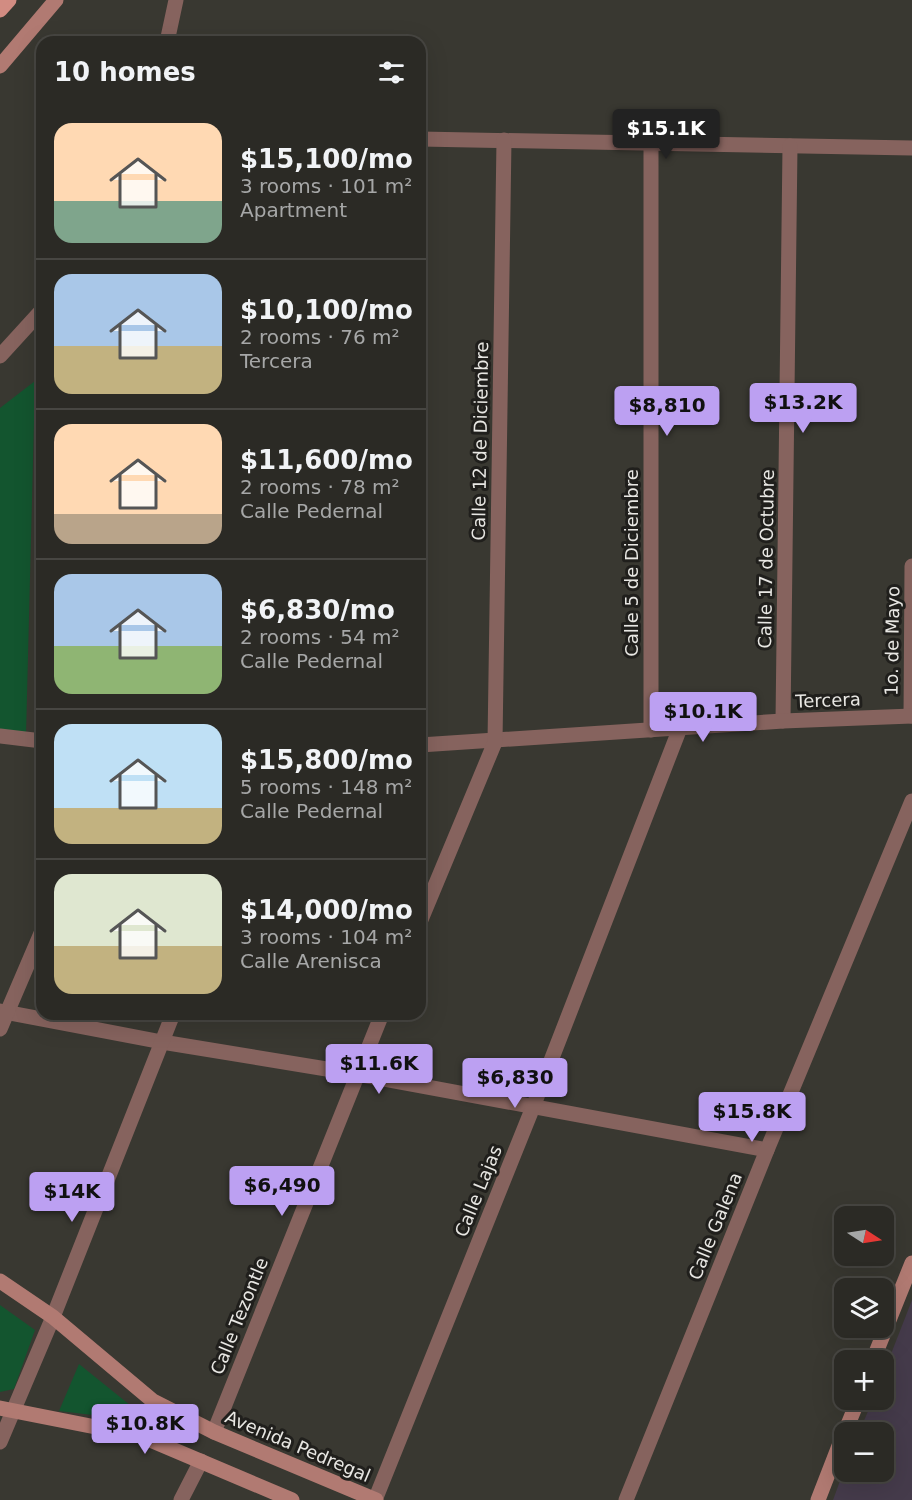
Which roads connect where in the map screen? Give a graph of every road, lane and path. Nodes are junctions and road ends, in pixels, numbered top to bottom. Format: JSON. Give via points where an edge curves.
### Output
{"nodes":[{"id":1,"x":9,"y":0,"type":"edge"},
{"id":2,"x":56,"y":0,"type":"edge"},
{"id":3,"x":176,"y":0,"type":"edge"},
{"id":4,"x":0,"y":10,"type":"edge"},
{"id":5,"x":168,"y":36,"type":"edge"},
{"id":6,"x":0,"y":66,"type":"edge"},
{"id":7,"x":426,"y":139,"type":"edge"},
{"id":8,"x":504,"y":140,"type":"junction"},
{"id":9,"x":651,"y":143,"type":"junction"},
{"id":10,"x":790,"y":146,"type":"junction"},
{"id":11,"x":912,"y":148,"type":"edge"},
{"id":12,"x":36,"y":317,"type":"edge"},
{"id":13,"x":0,"y":356,"type":"edge"},
{"id":14,"x":912,"y":566,"type":"edge"},
{"id":15,"x":911,"y":716,"type":"edge"},
{"id":16,"x":783,"y":721,"type":"junction"},
{"id":17,"x":680,"y":728,"type":"junction"},
{"id":18,"x":651,"y":730,"type":"junction"},
{"id":19,"x":0,"y":736,"type":"edge"},
{"id":20,"x":36,"y":740,"type":"edge"},
{"id":21,"x":495,"y":741,"type":"junction"},
{"id":22,"x":426,"y":745,"type":"edge"},
{"id":23,"x":912,"y":801,"type":"edge"},
{"id":24,"x":426,"y":908,"type":"edge"},
{"id":25,"x":36,"y":943,"type":"edge"},
{"id":26,"x":3,"y":1012,"type":"edge"},
{"id":27,"x":36,"y":1018,"type":"edge"},
{"id":28,"x":45,"y":1020,"type":"edge"},
{"id":29,"x":171,"y":1020,"type":"edge"},
{"id":30,"x":380,"y":1020,"type":"edge"},
{"id":31,"x":0,"y":1029,"type":"edge"},
{"id":32,"x":162,"y":1042,"type":"junction"},
{"id":33,"x":357,"y":1074,"type":"junction"},
{"id":34,"x":533,"y":1107,"type":"junction"},
{"id":35,"x":767,"y":1150,"type":"junction"},
{"id":36,"x":912,"y":1263,"type":"edge"},
{"id":37,"x":0,"y":1281,"type":"edge"},
{"id":38,"x":53,"y":1317,"type":"junction"},
{"id":39,"x":877,"y":1350,"type":"edge"},
{"id":40,"x":6,"y":1410,"type":"edge"},
{"id":41,"x":214,"y":1432,"type":"junction"},
{"id":42,"x":0,"y":1442,"type":"edge"},
{"id":43,"x":834,"y":1460,"type":"edge"},
{"id":44,"x":201,"y":1461,"type":"junction"},
{"id":45,"x":181,"y":1500,"type":"edge"},
{"id":46,"x":292,"y":1500,"type":"edge"},
{"id":47,"x":376,"y":1500,"type":"edge"},
{"id":48,"x":626,"y":1500,"type":"edge"},
{"id":49,"x":818,"y":1500,"type":"edge"}],
"edges":[{"from":1,"to":4,"type":"main road"},
{"from":2,"to":6,"type":"street"},
{"from":3,"to":5,"type":"street"},
{"from":7,"to":8,"type":"street"},
{"from":8,"to":9,"type":"street"},
{"from":8,"to":21,"type":"street","name":"Calle 12 de Diciembre"},
{"from":9,"to":10,"type":"street"},
{"from":9,"to":18,"type":"street","name":"Calle 5 de Diciembre"},
{"from":10,"to":11,"type":"street"},
{"from":10,"to":16,"type":"street","name":"Calle 17 de Octubre"},
{"from":12,"to":13,"type":"street"},
{"from":14,"to":15,"type":"street","name":"1o. de Mayo"},
{"from":15,"to":16,"type":"street","name":"Tercera"},
{"from":16,"to":17,"type":"street","name":"Tercera"},
{"from":17,"to":18,"type":"street","name":"Tercera"},
{"from":17,"to":34,"type":"street","name":"Calle Lajas"},
{"from":18,"to":21,"type":"street","name":"Tercera"},
{"from":19,"to":20,"type":"street"},
{"from":21,"to":22,"type":"street","name":"Tercera"},
{"from":21,"to":24,"type":"street"},
{"from":23,"to":35,"type":"street","name":"Calle Galena"},
{"from":25,"to":26,"type":"street"},
{"from":26,"to":27,"type":"street"},
{"from":26,"to":31,"type":"street"},
{"from":28,"to":32,"type":"street"},
{"from":29,"to":32,"type":"street"},
{"from":30,"to":33,"type":"street","name":"Calle Tezontle"},
{"from":32,"to":33,"type":"street"},
{"from":32,"to":38,"type":"street"},
{"from":33,"to":34,"type":"street"},
{"from":33,"to":41,"type":"street","name":"Calle Tezontle"},
{"from":34,"to":35,"type":"street"},
{"from":34,"to":47,"type":"street","name":"Calle Lajas"},
{"from":35,"to":48,"type":"street","name":"Calle Galena"},
{"from":36,"to":39,"type":"street"},
{"from":37,"to":38,"type":"street","name":"Avenida Pedregal"},
{"from":38,"to":40,"type":"street"},
{"from":38,"to":41,"type":"street","name":"Avenida Pedregal","via":[[153,1401]]},
{"from":40,"to":42,"type":"street"},
{"from":40,"to":44,"type":"street","via":[[141,1436]]},
{"from":41,"to":47,"type":"street","name":"Avenida Pedregal"},
{"from":43,"to":49,"type":"street"},
{"from":44,"to":45,"type":"street"},
{"from":44,"to":46,"type":"street"}]}
